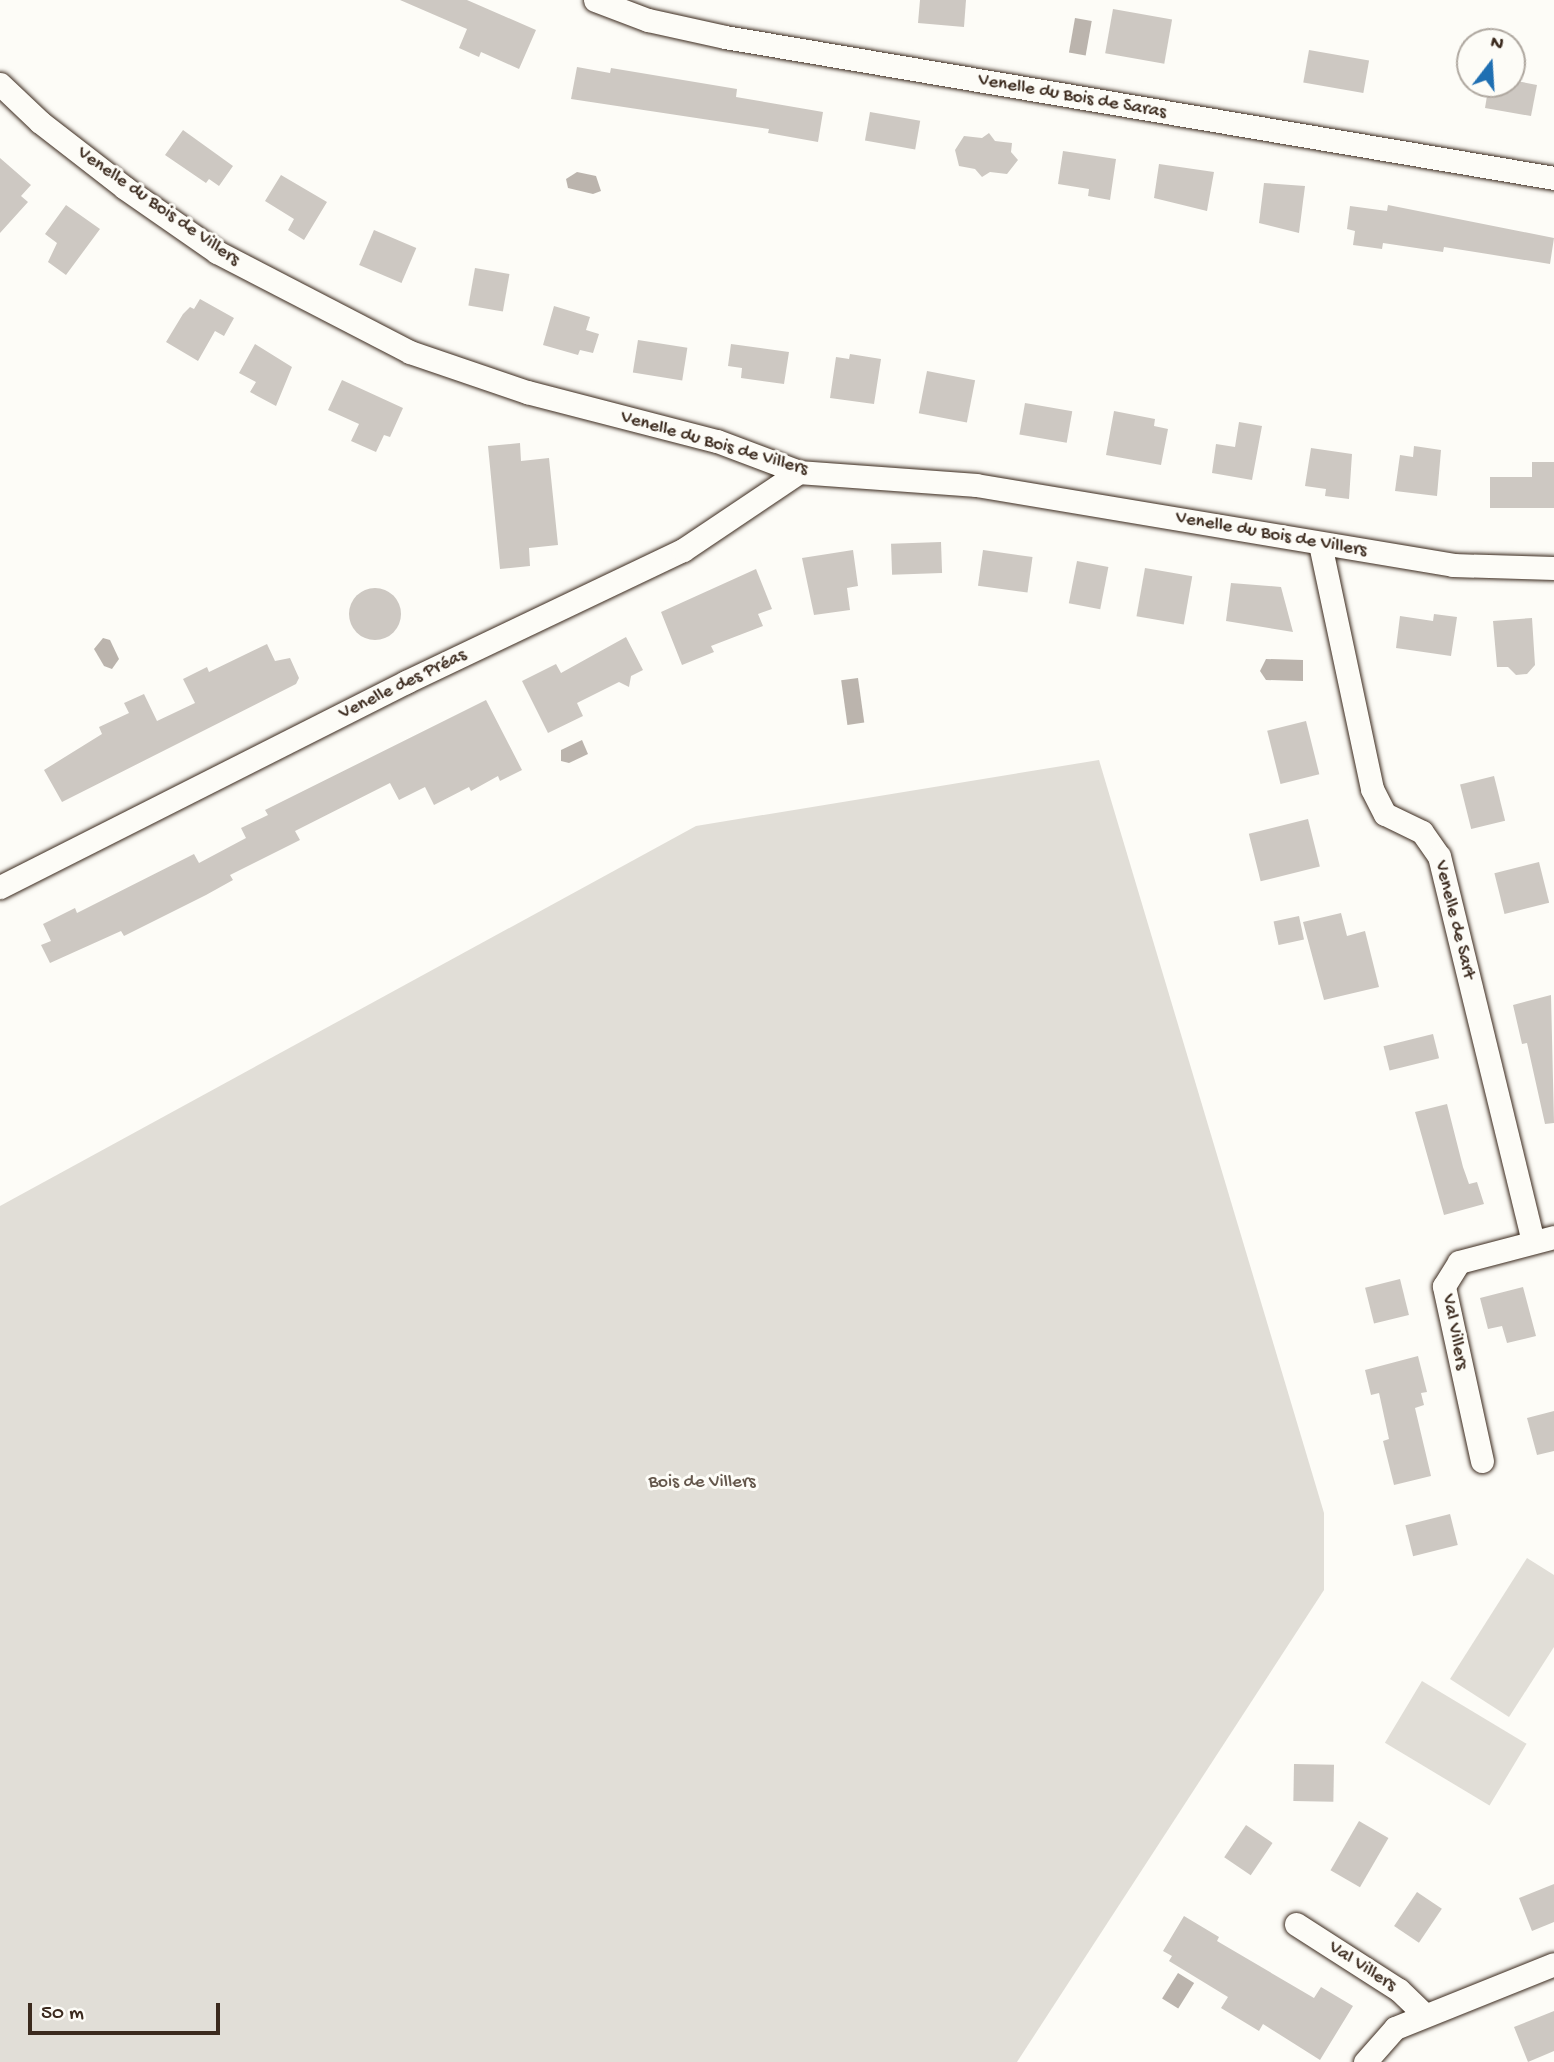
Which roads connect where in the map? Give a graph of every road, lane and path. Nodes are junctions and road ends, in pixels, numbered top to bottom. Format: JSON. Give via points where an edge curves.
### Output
{"nodes":[{"id":1,"x":594,"y":0,"type":"edge"},
{"id":2,"x":0,"y":84,"type":"edge"},
{"id":3,"x":1554,"y":178,"type":"edge"},
{"id":4,"x":799,"y":472,"type":"junction"},
{"id":5,"x":1320,"y":544,"type":"junction"},
{"id":6,"x":1554,"y":568,"type":"edge"},
{"id":7,"x":0,"y":887,"type":"edge"},
{"id":8,"x":1544,"y":1240,"type":"edge"},
{"id":9,"x":1482,"y":1461,"type":"dead end"},
{"id":10,"x":1296,"y":1924,"type":"dead end"},
{"id":11,"x":1554,"y":1964,"type":"edge"},
{"id":12,"x":1425,"y":2015,"type":"junction"},
{"id":13,"x":1365,"y":2062,"type":"edge"}],
"edges":[{"from":1,"to":3,"type":"street","name":"Venelle du Bois de Saras","via":[[648,20],[725,37]]},
{"from":2,"to":4,"type":"street","name":"Venelle du Bois de Villers","via":[[40,122],[125,188],[216,252],[309,303],[410,352],[501,383],[717,442]]},
{"from":4,"to":5,"type":"street","name":"Venelle du Bois de Villers","via":[[976,485]]},
{"from":4,"to":7,"type":"street","name":"Venelle des Préas","via":[[683,550],[406,682]]},
{"from":5,"to":6,"type":"street","name":"Venelle du Bois de Villers","via":[[1453,565]]},
{"from":5,"to":8,"type":"street","name":"Venelle de Sart","via":[[1372,789],[1385,814],[1422,832],[1439,856]]},
{"from":8,"to":9,"type":"street","name":"Val Villers","via":[[1459,1262],[1444,1286]]},
{"from":10,"to":12,"type":"street","name":"Val Villers","via":[[1399,1990]]},
{"from":11,"to":12,"type":"street"},
{"from":12,"to":13,"type":"street","via":[[1395,2028]]}]}
